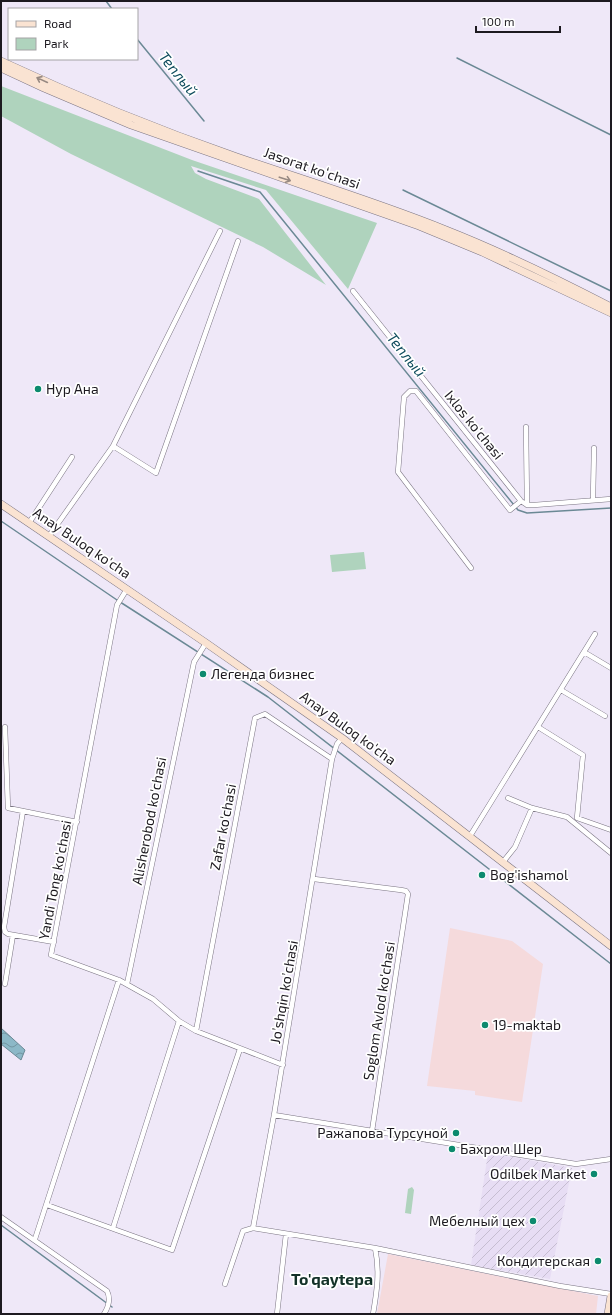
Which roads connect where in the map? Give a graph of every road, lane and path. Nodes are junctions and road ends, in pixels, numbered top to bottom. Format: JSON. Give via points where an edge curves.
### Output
{"nodes":[{"id":1,"x":1,"y":60,"type":"edge"},
{"id":2,"x":1,"y":68,"type":"edge"},
{"id":3,"x":220,"y":231,"type":"dead end"},
{"id":4,"x":238,"y":241,"type":"dead end"},
{"id":5,"x":353,"y":291,"type":"dead end"},
{"id":6,"x":611,"y":307,"type":"edge"},
{"id":7,"x":611,"y":313,"type":"edge"},
{"id":8,"x":526,"y":427,"type":"dead end"},
{"id":9,"x":113,"y":446,"type":"junction"},
{"id":10,"x":594,"y":448,"type":"dead end"},
{"id":11,"x":72,"y":457,"type":"dead end"},
{"id":12,"x":593,"y":499,"type":"junction"},
{"id":13,"x":611,"y":499,"type":"edge"},
{"id":14,"x":521,"y":501,"type":"junction"},
{"id":15,"x":1,"y":504,"type":"edge"},
{"id":16,"x":527,"y":505,"type":"junction"},
{"id":17,"x":29,"y":522,"type":"junction"},
{"id":18,"x":49,"y":536,"type":"junction"},
{"id":19,"x":472,"y":568,"type":"dead end"},
{"id":20,"x":126,"y":592,"type":"junction"},
{"id":21,"x":595,"y":634,"type":"dead end"},
{"id":22,"x":204,"y":645,"type":"junction"},
{"id":23,"x":584,"y":652,"type":"junction"},
{"id":24,"x":611,"y":668,"type":"edge"},
{"id":25,"x":561,"y":690,"type":"junction"},
{"id":26,"x":605,"y":716,"type":"dead end"},
{"id":27,"x":5,"y":727,"type":"dead end"},
{"id":28,"x":538,"y":727,"type":"junction"},
{"id":29,"x":340,"y":741,"type":"junction"},
{"id":30,"x":332,"y":759,"type":"junction"},
{"id":31,"x":508,"y":798,"type":"dead end"},
{"id":32,"x":532,"y":808,"type":"junction"},
{"id":33,"x":23,"y":811,"type":"junction"},
{"id":34,"x":77,"y":822,"type":"junction"},
{"id":35,"x":611,"y":830,"type":"edge"},
{"id":36,"x":470,"y":836,"type":"junction"},
{"id":37,"x":611,"y":853,"type":"edge"},
{"id":38,"x":503,"y":862,"type":"junction"},
{"id":39,"x":314,"y":879,"type":"junction"},
{"id":40,"x":13,"y":934,"type":"junction"},
{"id":41,"x":54,"y":942,"type":"junction"},
{"id":42,"x":611,"y":946,"type":"edge"},
{"id":43,"x":119,"y":980,"type":"junction"},
{"id":44,"x":5,"y":984,"type":"dead end"},
{"id":45,"x":127,"y":984,"type":"junction"},
{"id":46,"x":179,"y":1021,"type":"junction"},
{"id":47,"x":196,"y":1030,"type":"junction"},
{"id":48,"x":240,"y":1049,"type":"junction"},
{"id":49,"x":282,"y":1065,"type":"junction"},
{"id":50,"x":274,"y":1115,"type":"junction"},
{"id":51,"x":372,"y":1131,"type":"junction"},
{"id":52,"x":611,"y":1159,"type":"edge"},
{"id":53,"x":47,"y":1205,"type":"junction"},
{"id":54,"x":1,"y":1216,"type":"edge"},
{"id":55,"x":113,"y":1228,"type":"junction"},
{"id":56,"x":253,"y":1228,"type":"junction"},
{"id":57,"x":286,"y":1234,"type":"junction"},
{"id":58,"x":35,"y":1240,"type":"junction"},
{"id":59,"x":375,"y":1248,"type":"junction"},
{"id":60,"x":225,"y":1284,"type":"dead end"},
{"id":61,"x":611,"y":1295,"type":"edge"},
{"id":62,"x":104,"y":1314,"type":"edge"},
{"id":63,"x":277,"y":1314,"type":"edge"},
{"id":64,"x":373,"y":1314,"type":"edge"},
{"id":65,"x":608,"y":1314,"type":"edge"}],
"edges":[{"from":6,"to":1,"type":"main road","name":"Jasorat koʻchasi","one_way":true,"via":[[522,263],[446,230],[379,204],[160,129],[96,104]]},
{"from":2,"to":7,"type":"main road","name":"Jasorat koʻchasi","one_way":true,"via":[[131,125],[419,226],[496,258]]},
{"from":3,"to":9,"type":"street"},
{"from":4,"to":9,"type":"street","via":[[156,473]]},
{"from":5,"to":14,"type":"street","name":"Ixlos ko'chasi"},
{"from":8,"to":16,"type":"street"},
{"from":9,"to":18,"type":"street"},
{"from":10,"to":12,"type":"street"},
{"from":11,"to":17,"type":"street"},
{"from":12,"to":13,"type":"street"},
{"from":12,"to":16,"type":"street","via":[[587,502]]},
{"from":14,"to":16,"type":"street","name":"Ixlos ko'chasi"},
{"from":14,"to":19,"type":"street","via":[[510,510],[416,391],[410,391],[404,397],[398,472]]},
{"from":15,"to":17,"type":"main road","name":"Anay Buloq ko'cha"},
{"from":17,"to":18,"type":"main road","name":"Anay Buloq ko'cha"},
{"from":18,"to":20,"type":"main road","name":"Anay Buloq ko'cha"},
{"from":20,"to":22,"type":"main road","name":"Anay Buloq ko'cha"},
{"from":20,"to":34,"type":"street","name":"Yandi Tong ko'chasi","via":[[118,603]]},
{"from":21,"to":23,"type":"street"},
{"from":22,"to":29,"type":"main road","name":"Anay Buloq ko'cha"},
{"from":22,"to":45,"type":"street","name":"Alisherobod ko'chasi","via":[[194,662]]},
{"from":23,"to":24,"type":"street"},
{"from":23,"to":25,"type":"street"},
{"from":25,"to":26,"type":"street"},
{"from":25,"to":28,"type":"street"},
{"from":27,"to":33,"type":"street","via":[[8,808]]},
{"from":28,"to":35,"type":"street","via":[[583,755],[577,818]]},
{"from":28,"to":36,"type":"street"},
{"from":29,"to":30,"type":"street","name":"Joʼshqin koʼchasi"},
{"from":29,"to":36,"type":"main road","name":"Anay Buloq ko'cha"},
{"from":30,"to":39,"type":"street","name":"Joʼshqin koʼchasi"},
{"from":30,"to":47,"type":"street","name":"Zafar ko'chasi","via":[[265,714],[256,718]]},
{"from":31,"to":32,"type":"street"},
{"from":32,"to":37,"type":"street","via":[[567,817]]},
{"from":32,"to":38,"type":"street","via":[[515,847]]},
{"from":33,"to":34,"type":"street"},
{"from":33,"to":40,"type":"street","via":[[4,927],[5,932]]},
{"from":34,"to":41,"type":"street","name":"Yandi Tong ko'chasi"},
{"from":36,"to":38,"type":"main road","name":"Anay Buloq ko'cha"},
{"from":38,"to":42,"type":"main road","name":"Anay Buloq ko'cha"},
{"from":39,"to":49,"type":"street","name":"Joʼshqin koʼchasi"},
{"from":39,"to":51,"type":"street","name":"Soglom Avlod ko'chasi","via":[[401,890],[408,894]]},
{"from":40,"to":41,"type":"street"},
{"from":40,"to":44,"type":"street"},
{"from":41,"to":43,"type":"street","name":"Yandi Tong ko'chasi","via":[[52,955]]},
{"from":43,"to":45,"type":"street","name":"Yandi Tong ko'chasi"},
{"from":43,"to":53,"type":"street"},
{"from":45,"to":46,"type":"street","name":"Yandi Tong ko'chasi","via":[[153,999]]},
{"from":46,"to":47,"type":"street","name":"Yandi Tong ko'chasi"},
{"from":46,"to":55,"type":"street"},
{"from":47,"to":48,"type":"street","name":"Yandi Tong ko'chasi"},
{"from":48,"to":49,"type":"street","name":"Yandi Tong ko'chasi"},
{"from":48,"to":55,"type":"street","via":[[172,1250]]},
{"from":49,"to":50,"type":"street","name":"Joʼshqin koʼchasi"},
{"from":50,"to":51,"type":"street"},
{"from":50,"to":56,"type":"street","name":"Joʼshqin koʼchasi"},
{"from":51,"to":52,"type":"street","via":[[576,1164]]},
{"from":53,"to":55,"type":"street"},
{"from":53,"to":58,"type":"street"},
{"from":54,"to":58,"type":"street"},
{"from":56,"to":57,"type":"street"},
{"from":56,"to":60,"type":"street","via":[[242,1231]]},
{"from":57,"to":59,"type":"street"},
{"from":57,"to":63,"type":"street"},
{"from":58,"to":62,"type":"street","via":[[107,1291],[110,1297]]},
{"from":59,"to":61,"type":"street"},
{"from":59,"to":64,"type":"street","via":[[379,1264]]},
{"from":61,"to":65,"type":"main road"}]}
